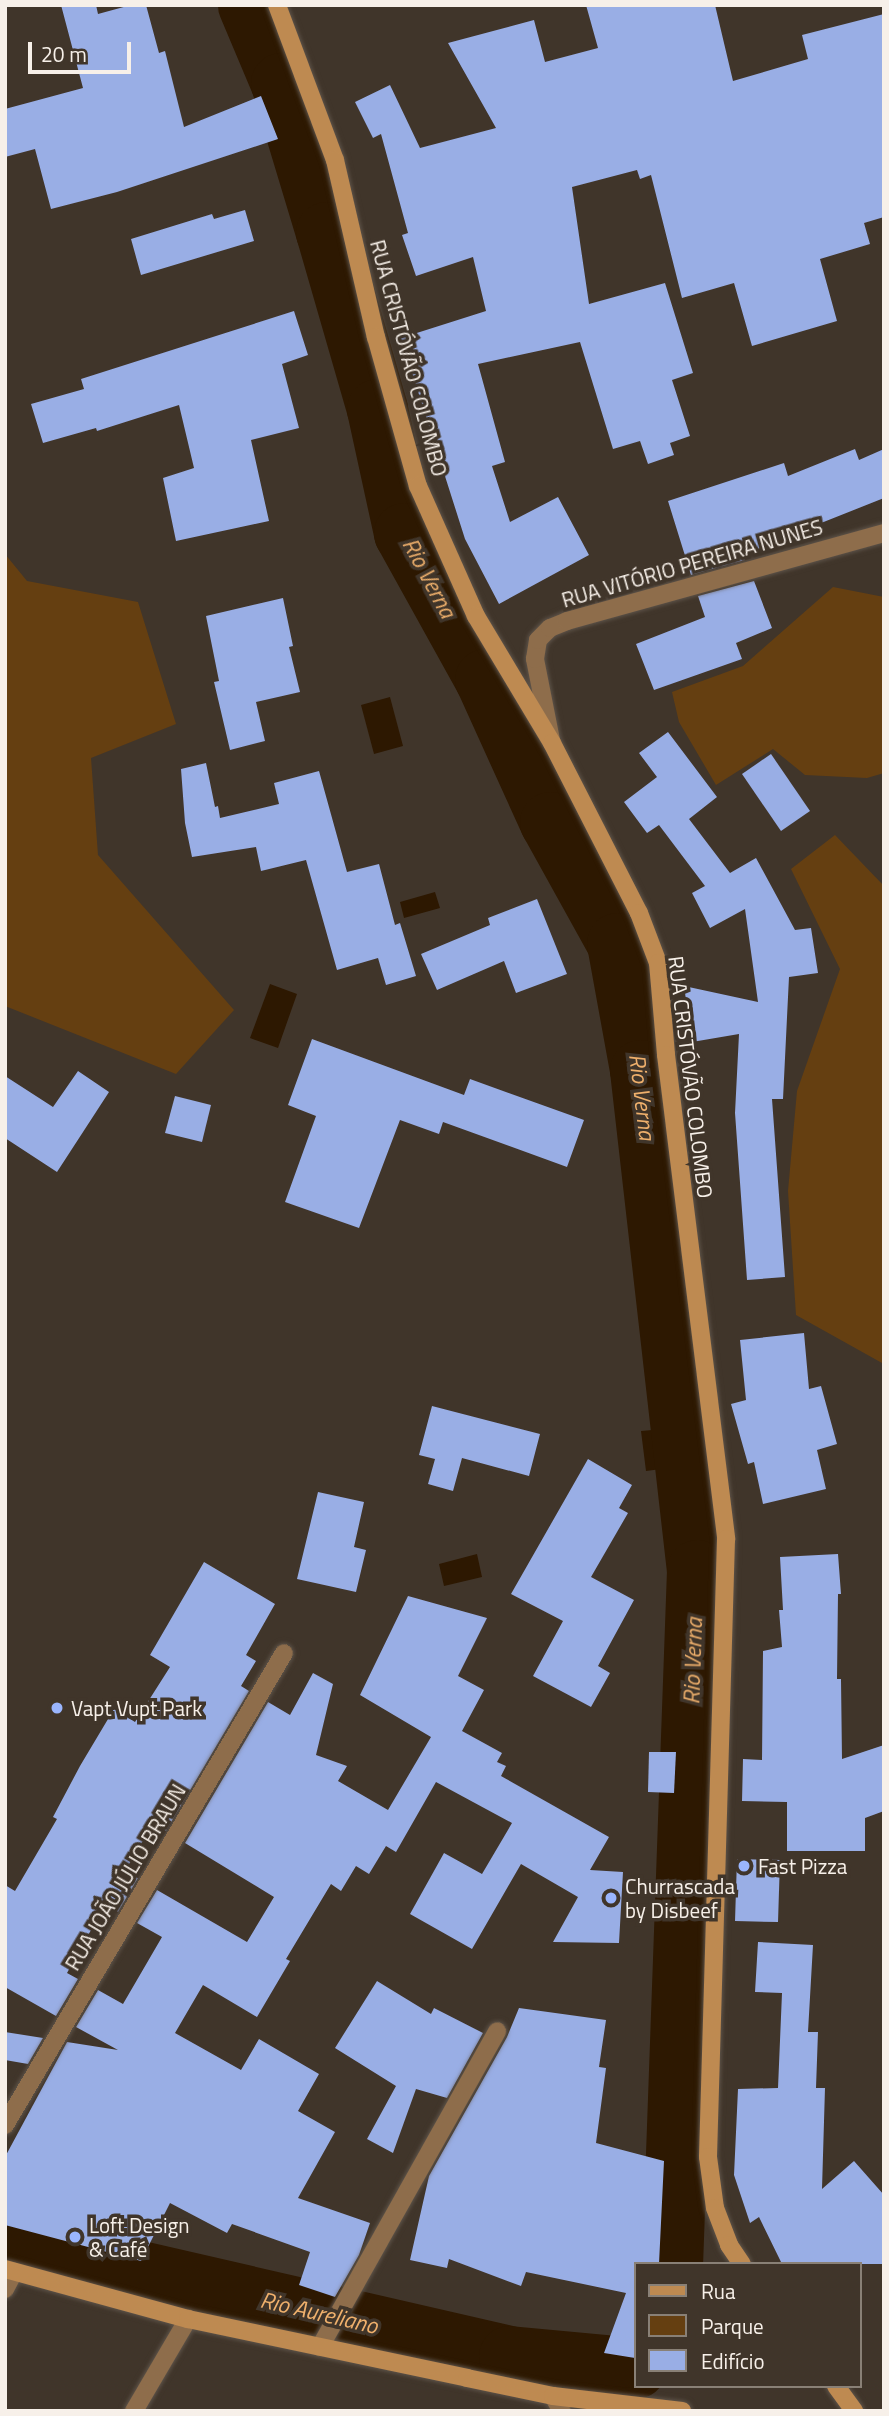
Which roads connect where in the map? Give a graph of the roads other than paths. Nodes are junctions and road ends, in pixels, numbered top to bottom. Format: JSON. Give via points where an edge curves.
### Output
{"nodes":[{"id":1,"x":277,"y":5,"type":"edge"},
{"id":2,"x":884,"y":533,"type":"edge"},
{"id":3,"x":552,"y":743,"type":"junction"},
{"id":4,"x":284,"y":1653,"type":"dead end"},
{"id":5,"x":496,"y":2031,"type":"dead end"},
{"id":6,"x":5,"y":2125,"type":"edge"},
{"id":7,"x":741,"y":2262,"type":"edge"},
{"id":8,"x":10,"y":2271,"type":"edge"},
{"id":9,"x":5,"y":2289,"type":"edge"},
{"id":10,"x":188,"y":2319,"type":"junction"},
{"id":11,"x":320,"y":2347,"type":"junction"},
{"id":12,"x":837,"y":2388,"type":"edge"},
{"id":13,"x":558,"y":2403,"type":"edge"},
{"id":14,"x":134,"y":2411,"type":"edge"},
{"id":15,"x":682,"y":2411,"type":"edge"},
{"id":16,"x":854,"y":2411,"type":"edge"}],
"edges":[{"from":1,"to":3,"type":"main road","name":"RUA CRISTÓVÃO COLOMBO","via":[[335,160],[376,337],[418,486],[476,616]]},
{"from":2,"to":3,"type":"street","name":"RUA VITÓRIO PEREIRA NUNES","via":[[551,628],[538,640],[534,659]]},
{"from":3,"to":7,"type":"main road","name":"RUA CRISTÓVÃO COLOMBO","via":[[639,913],[658,963],[726,1539],[708,2157],[715,2208]]},
{"from":4,"to":6,"type":"street","name":"RUA JOÃO JÚLIO BRAUN"},
{"from":5,"to":11,"type":"street"},
{"from":8,"to":9,"type":"street"},
{"from":8,"to":10,"type":"main road"},
{"from":10,"to":11,"type":"main road"},
{"from":10,"to":14,"type":"street"},
{"from":11,"to":13,"type":"main road"},
{"from":12,"to":16,"type":"main road"},
{"from":13,"to":15,"type":"main road"}]}
